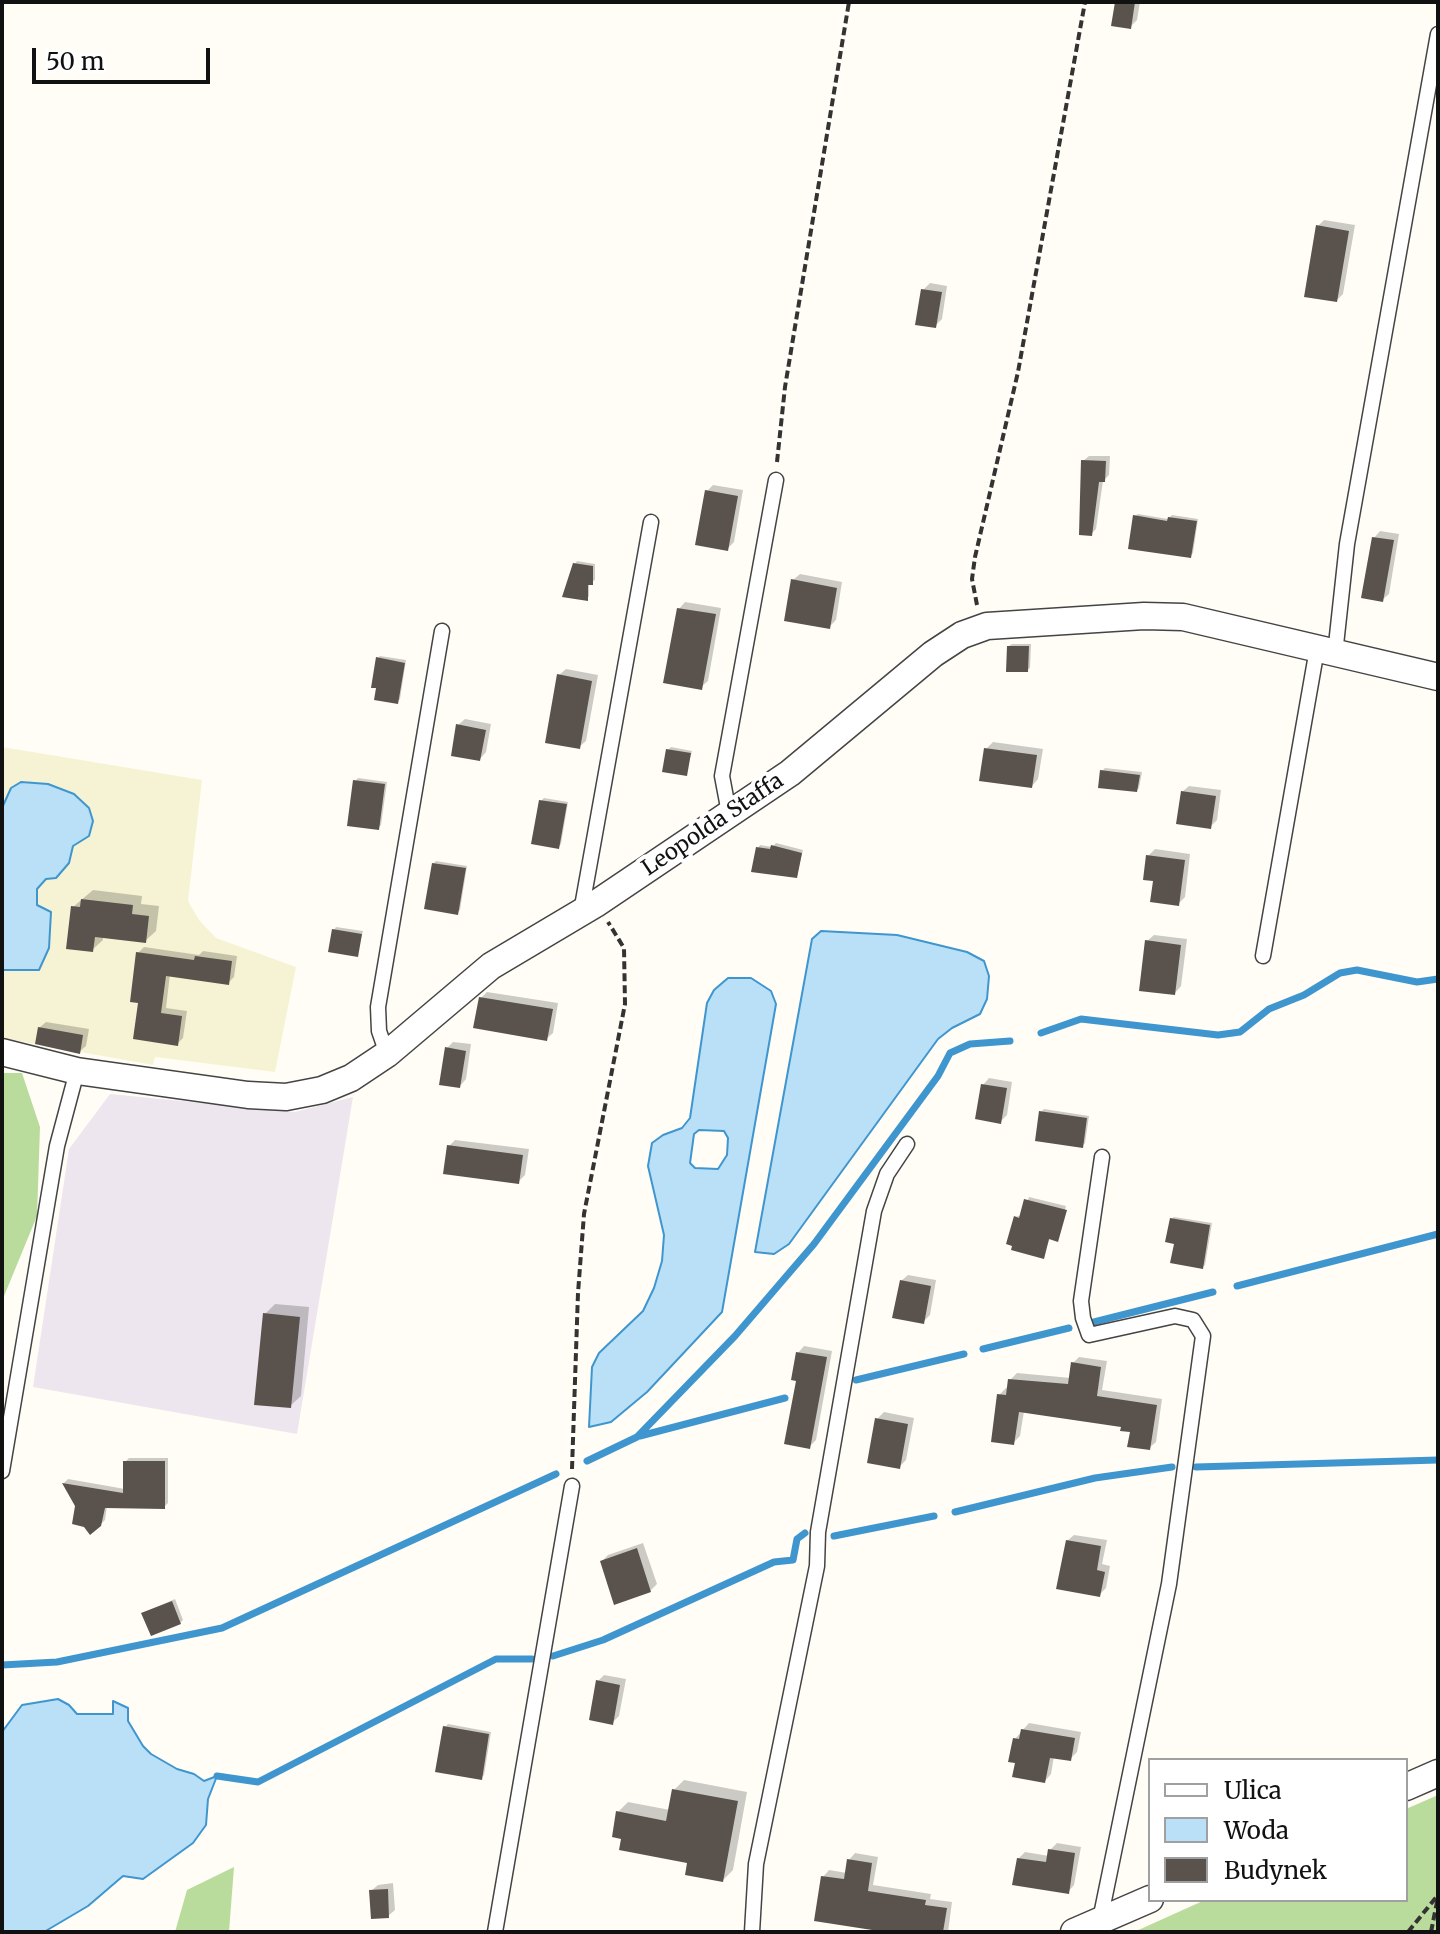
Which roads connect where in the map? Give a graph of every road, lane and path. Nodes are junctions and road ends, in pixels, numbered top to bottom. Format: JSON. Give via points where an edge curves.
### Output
{"nodes":[{"id":1,"x":849,"y":2,"type":"edge"},
{"id":2,"x":1085,"y":2,"type":"edge"},
{"id":3,"x":1438,"y":34,"type":"edge"},
{"id":4,"x":776,"y":480,"type":"joint"},
{"id":5,"x":651,"y":522,"type":"dead end"},
{"id":6,"x":987,"y":626,"type":"junction"},
{"id":7,"x":442,"y":631,"type":"dead end"},
{"id":8,"x":1326,"y":652,"type":"junction"},
{"id":9,"x":1438,"y":677,"type":"edge"},
{"id":10,"x":729,"y":813,"type":"junction"},
{"id":11,"x":589,"y":908,"type":"junction"},
{"id":12,"x":1263,"y":956,"type":"dead end"},
{"id":13,"x":2,"y":1052,"type":"edge"},
{"id":14,"x":387,"y":1054,"type":"junction"},
{"id":15,"x":77,"y":1071,"type":"junction"},
{"id":16,"x":907,"y":1144,"type":"dead end"},
{"id":17,"x":1102,"y":1157,"type":"dead end"},
{"id":18,"x":2,"y":1471,"type":"edge"},
{"id":19,"x":572,"y":1486,"type":"joint"},
{"id":20,"x":1438,"y":1773,"type":"edge"},
{"id":21,"x":1408,"y":1786,"type":"edge"},
{"id":22,"x":1148,"y":1900,"type":"edge"},
{"id":23,"x":1100,"y":1920,"type":"junction"},
{"id":24,"x":495,"y":1932,"type":"edge"},
{"id":25,"x":752,"y":1932,"type":"edge"},
{"id":26,"x":1074,"y":1932,"type":"edge"},
{"id":27,"x":1408,"y":1932,"type":"edge"},
{"id":28,"x":1431,"y":1932,"type":"edge"}],
"edges":[{"from":1,"to":4,"type":"path","via":[[785,387]]},
{"from":2,"to":6,"type":"path","via":[[1018,372],[975,557],[975,601]]},
{"from":3,"to":8,"type":"lane"},
{"from":4,"to":10,"type":"lane","via":[[722,776]]},
{"from":5,"to":11,"type":"lane"},
{"from":6,"to":8,"type":"street","name":"Leopolda Staffa","via":[[1183,617]]},
{"from":6,"to":10,"type":"street","name":"Leopolda Staffa","via":[[933,654],[790,773]]},
{"from":7,"to":14,"type":"lane","via":[[378,1007]]},
{"from":8,"to":9,"type":"street","name":"Leopolda Staffa"},
{"from":8,"to":12,"type":"lane"},
{"from":10,"to":11,"type":"street","name":"Leopolda Staffa"},
{"from":11,"to":14,"type":"street","name":"Leopolda Staffa","via":[[491,966]]},
{"from":11,"to":19,"type":"path","via":[[624,948],[625,1004],[584,1214]]},
{"from":13,"to":15,"type":"street","name":"Leopolda Staffa"},
{"from":14,"to":15,"type":"street","name":"Leopolda Staffa","via":[[351,1078],[286,1097]]},
{"from":15,"to":18,"type":"lane","via":[[57,1146]]},
{"from":16,"to":25,"type":"lane","via":[[887,1174],[874,1211],[818,1532],[817,1566],[756,1864]]},
{"from":17,"to":23,"type":"lane","via":[[1081,1301],[1089,1335],[1175,1316],[1193,1320],[1203,1336],[1169,1584]]},
{"from":19,"to":24,"type":"lane"},
{"from":20,"to":21,"type":"street"},
{"from":22,"to":23,"type":"street"},
{"from":23,"to":26,"type":"street"},
{"from":27,"to":28,"type":"path","via":[[1438,1895]]}]}
